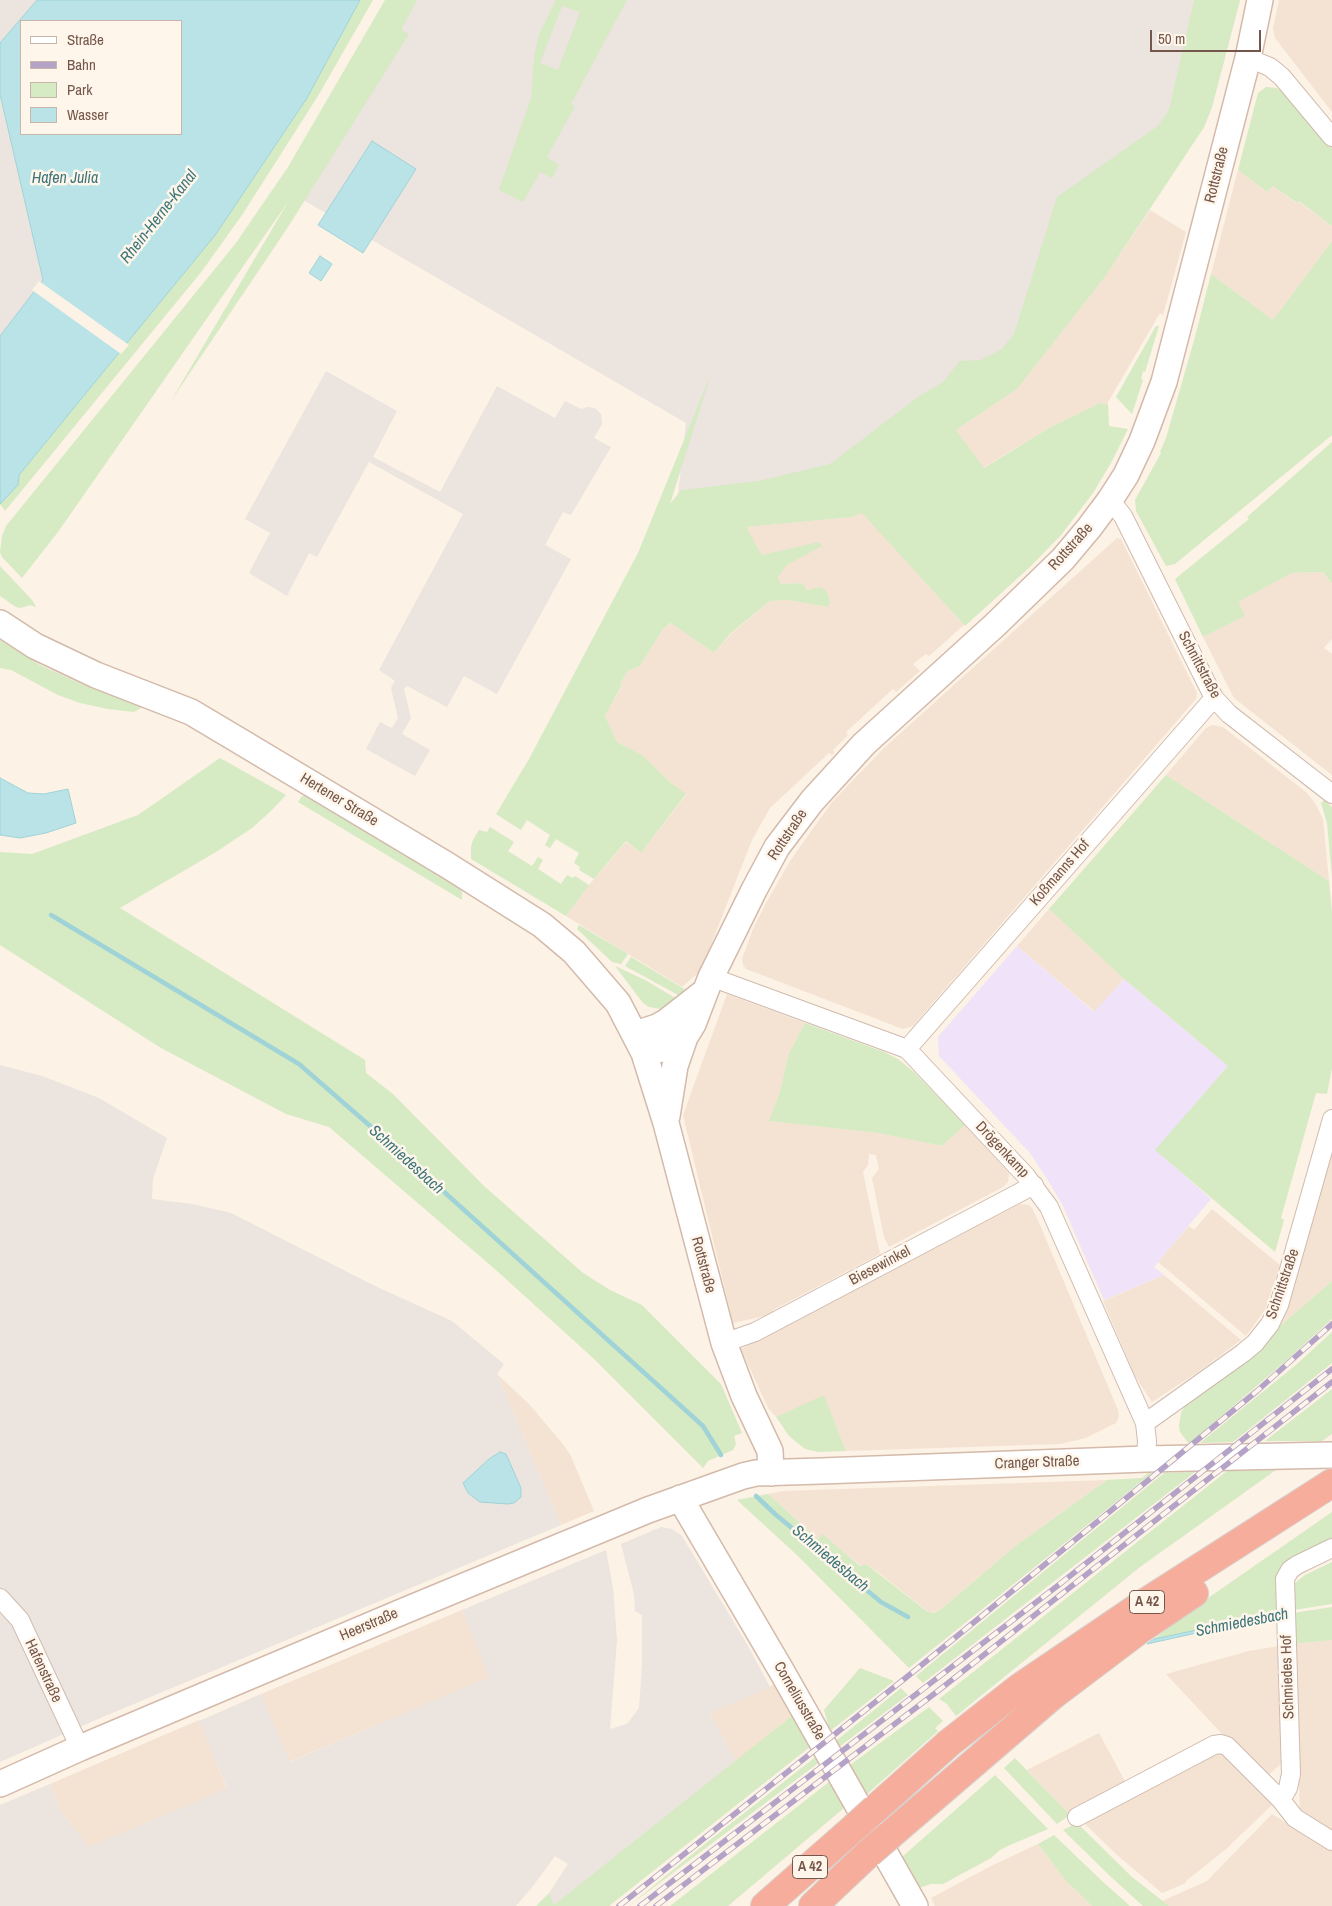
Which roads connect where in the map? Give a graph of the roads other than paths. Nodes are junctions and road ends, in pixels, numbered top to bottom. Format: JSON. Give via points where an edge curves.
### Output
{"nodes":[{"id":1,"x":1260,"y":0,"type":"edge"},
{"id":2,"x":1248,"y":58,"type":"junction"},
{"id":3,"x":1332,"y":137,"type":"edge"},
{"id":4,"x":1110,"y":500,"type":"junction"},
{"id":5,"x":0,"y":623,"type":"edge"},
{"id":6,"x":1214,"y":698,"type":"junction"},
{"id":7,"x":1332,"y":794,"type":"edge"},
{"id":8,"x":707,"y":985,"type":"junction"},
{"id":9,"x":685,"y":1037,"type":"junction"},
{"id":10,"x":640,"y":1043,"type":"junction"},
{"id":11,"x":907,"y":1049,"type":"junction"},
{"id":12,"x":1332,"y":1119,"type":"edge"},
{"id":13,"x":666,"y":1123,"type":"junction"},
{"id":14,"x":1034,"y":1185,"type":"junction"},
{"id":15,"x":724,"y":1343,"type":"junction"},
{"id":16,"x":1144,"y":1423,"type":"junction"},
{"id":17,"x":1332,"y":1455,"type":"edge"},
{"id":18,"x":1146,"y":1459,"type":"junction"},
{"id":19,"x":771,"y":1472,"type":"junction"},
{"id":20,"x":743,"y":1476,"type":"joint"},
{"id":21,"x":1332,"y":1483,"type":"edge"},
{"id":22,"x":680,"y":1498,"type":"junction"},
{"id":23,"x":1332,"y":1499,"type":"edge"},
{"id":24,"x":1332,"y":1548,"type":"edge"},
{"id":25,"x":0,"y":1598,"type":"edge"},
{"id":26,"x":80,"y":1748,"type":"junction"},
{"id":27,"x":0,"y":1784,"type":"edge"},
{"id":28,"x":1281,"y":1800,"type":"junction"},
{"id":29,"x":1077,"y":1817,"type":"dead end"},
{"id":30,"x":1332,"y":1841,"type":"edge"},
{"id":31,"x":765,"y":1906,"type":"edge"},
{"id":32,"x":813,"y":1906,"type":"edge"},
{"id":33,"x":915,"y":1906,"type":"edge"}],
"edges":[{"from":1,"to":2,"type":"street","name":"Rottstraße"},
{"from":2,"to":3,"type":"street","via":[[1270,67],[1282,77]]},
{"from":2,"to":4,"type":"street","name":"Rottstraße","via":[[1164,382],[1142,441]]},
{"from":4,"to":6,"type":"street","name":"Schnittstraße","via":[[1128,525]]},
{"from":4,"to":8,"type":"street","name":"Rottstraße","via":[[1063,558],[995,625],[864,744],[812,801],[777,847]]},
{"from":5,"to":10,"type":"street","name":"Hertener Straße","via":[[35,646],[96,675],[191,712],[447,864],[542,925],[596,976],[618,1003]]},
{"from":6,"to":7,"type":"street","name":"Schnittstraße","via":[[1229,714]]},
{"from":6,"to":11,"type":"street","name":"Koßmanns Hof"},
{"from":8,"to":9,"type":"street","name":"Rottstraße"},
{"from":8,"to":10,"type":"street","name":"Rottstraße"},
{"from":8,"to":11,"type":"street","name":"Drögenkamp"},
{"from":9,"to":10,"type":"street","via":[[666,1048]]},
{"from":9,"to":13,"type":"street","name":"Rottstraße","via":[[675,1066]]},
{"from":10,"to":13,"type":"street","name":"Rottstraße"},
{"from":11,"to":14,"type":"street","name":"Drögenkamp"},
{"from":12,"to":16,"type":"street","name":"Schnittstraße","via":[[1279,1305],[1270,1324],[1243,1353]]},
{"from":13,"to":15,"type":"street","name":"Rottstraße"},
{"from":14,"to":15,"type":"street","name":"Biesewinkel","via":[[755,1332]]},
{"from":14,"to":16,"type":"street","name":"Drögenkamp","via":[[1049,1207]]},
{"from":15,"to":19,"type":"street","name":"Rottstraße","via":[[770,1451]]},
{"from":16,"to":18,"type":"street","name":"Drögenkamp"},
{"from":17,"to":18,"type":"street","name":"Cranger Straße"},
{"from":18,"to":19,"type":"street","name":"Cranger Straße"},
{"from":19,"to":20,"type":"street","name":"Cranger Straße"},
{"from":20,"to":22,"type":"street","name":"Heerstraße"},
{"from":21,"to":31,"type":"highway","number":"A 42","bridge":true,"via":[[1019,1688],[958,1735]]},
{"from":22,"to":26,"type":"street","name":"Heerstraße"},
{"from":22,"to":33,"type":"street","name":"Corneliusstraße"},
{"from":23,"to":32,"type":"highway","number":"A 42","bridge":true,"via":[[1139,1630],[1053,1695]]},
{"from":24,"to":28,"type":"street","name":"Schmiedes Hof","via":[[1297,1565],[1285,1579],[1291,1774]]},
{"from":25,"to":26,"type":"street","name":"Hafenstraße","via":[[20,1620]]},
{"from":26,"to":27,"type":"street","name":"Heerstraße"},
{"from":28,"to":29,"type":"street","via":[[1227,1746],[1221,1744]]},
{"from":28,"to":30,"type":"street","via":[[1295,1818]]}]}
